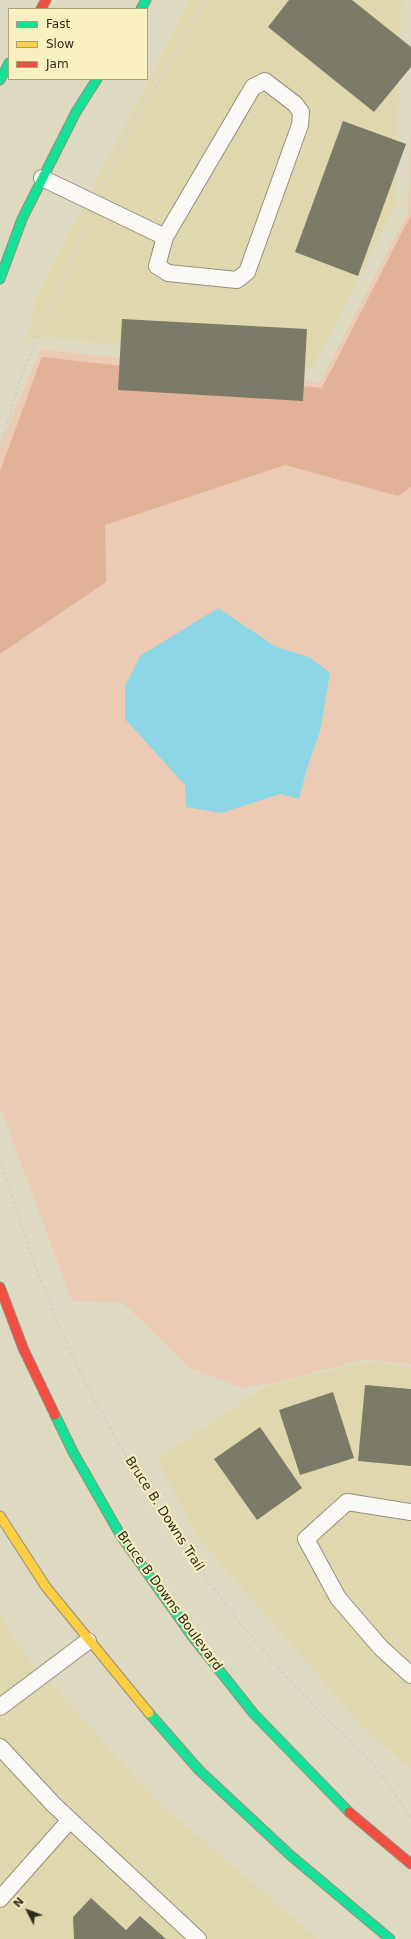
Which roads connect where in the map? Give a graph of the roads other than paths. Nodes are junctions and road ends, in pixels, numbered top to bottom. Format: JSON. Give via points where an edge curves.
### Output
{"nodes":[{"id":1,"x":8,"y":65,"type":"edge"},
{"id":2,"x":0,"y":80,"type":"edge"},
{"id":3,"x":96,"y":80,"type":"edge"},
{"id":4,"x":42,"y":178,"type":"junction"},
{"id":5,"x":165,"y":237,"type":"junction"},
{"id":6,"x":0,"y":279,"type":"edge"},
{"id":7,"x":0,"y":1287,"type":"edge"},
{"id":8,"x":411,"y":1512,"type":"edge"},
{"id":9,"x":0,"y":1516,"type":"edge"},
{"id":10,"x":88,"y":1640,"type":"junction"},
{"id":11,"x":411,"y":1675,"type":"edge"},
{"id":12,"x":0,"y":1707,"type":"edge"},
{"id":13,"x":0,"y":1747,"type":"edge"},
{"id":14,"x":70,"y":1820,"type":"junction"},
{"id":15,"x":411,"y":1864,"type":"edge"},
{"id":16,"x":0,"y":1899,"type":"edge"},
{"id":17,"x":198,"y":1939,"type":"edge"},
{"id":18,"x":390,"y":1939,"type":"edge"}],
"edges":[{"from":1,"to":2,"type":"main road"},
{"from":3,"to":4,"type":"main road","via":[[76,112]]},
{"from":4,"to":5,"type":"lane"},
{"from":4,"to":6,"type":"main road","via":[[22,219]]},
{"from":5,"to":5,"type":"lane","via":[[156,266],[168,273],[237,280],[247,272],[300,125],[301,112],[295,104],[265,81],[253,87]]},
{"from":7,"to":15,"type":"main road","name":"Bruce B Downs Boulevard","via":[[23,1348],[56,1418],[120,1536],[192,1636],[254,1714],[346,1810]]},
{"from":8,"to":11,"type":"lane","via":[[347,1502],[306,1539],[338,1598],[381,1648]]},
{"from":9,"to":10,"type":"main road","via":[[46,1587]]},
{"from":10,"to":12,"type":"lane"},
{"from":10,"to":18,"type":"main road","via":[[198,1770],[290,1855]]},
{"from":13,"to":14,"type":"lane"},
{"from":14,"to":16,"type":"lane"},
{"from":14,"to":17,"type":"lane"}]}
